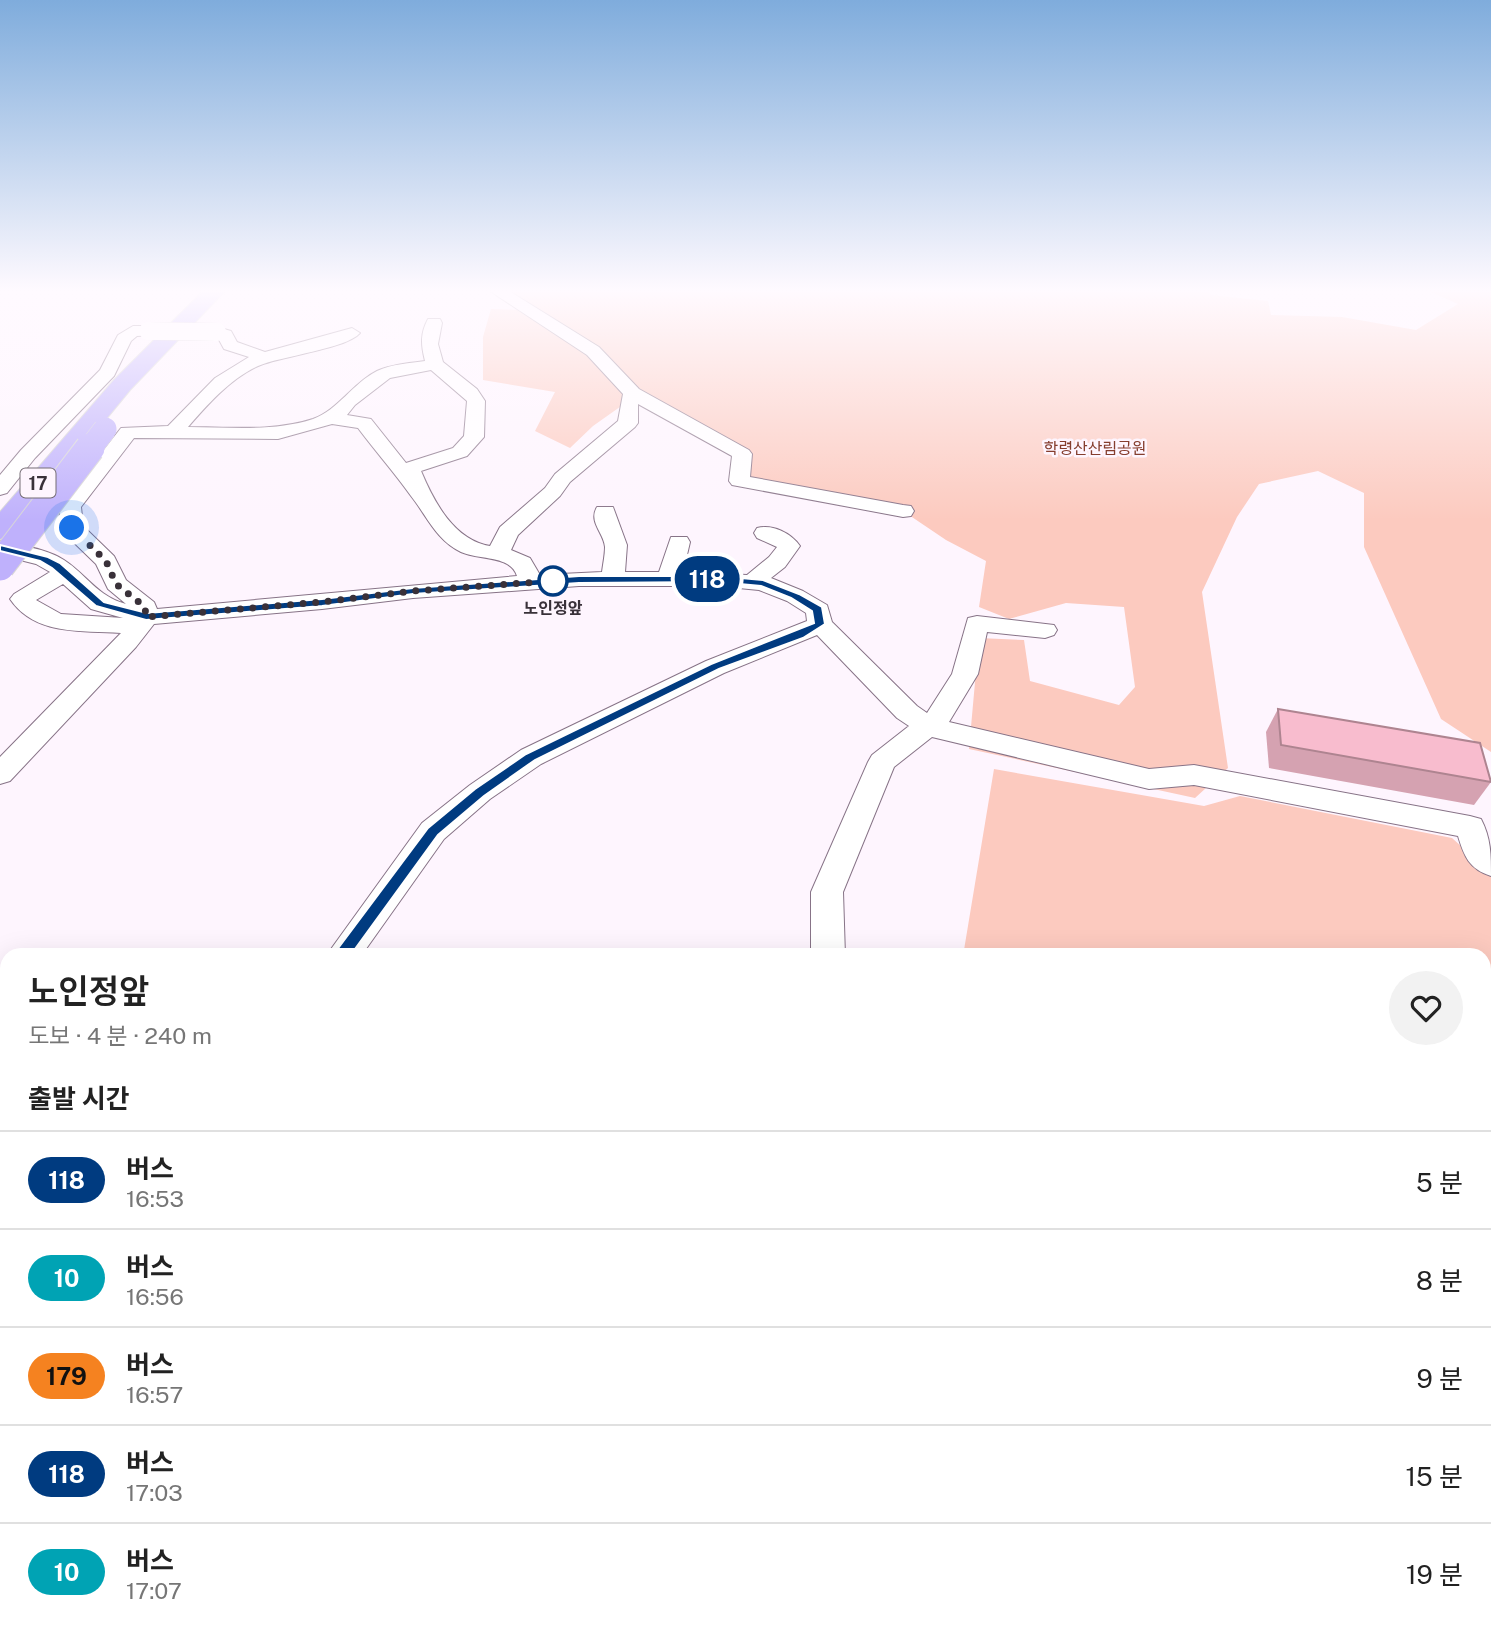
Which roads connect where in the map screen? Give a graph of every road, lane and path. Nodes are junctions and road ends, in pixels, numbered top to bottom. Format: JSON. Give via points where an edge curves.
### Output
{"nodes":[{"id":1,"x":110,"y":367,"type":"edge"},
{"id":2,"x":140,"y":367,"type":"edge"},
{"id":3,"x":158,"y":367,"type":"edge"},
{"id":4,"x":244,"y":367,"type":"edge"},
{"id":5,"x":422,"y":367,"type":"edge"},
{"id":6,"x":438,"y":367,"type":"edge"},
{"id":7,"x":608,"y":367,"type":"edge"},
{"id":8,"x":632,"y":393,"type":"junction"},
{"id":9,"x":329,"y":418,"type":"junction"},
{"id":10,"x":174,"y":431,"type":"junction"},
{"id":11,"x":0,"y":488,"type":"edge"},
{"id":12,"x":418,"y":490,"type":"junction"},
{"id":13,"x":903,"y":511,"type":"dead end"},
{"id":14,"x":606,"y":512,"type":"dead end"},
{"id":15,"x":0,"y":530,"type":"edge"},
{"id":16,"x":765,"y":533,"type":"dead end"},
{"id":17,"x":679,"y":542,"type":"dead end"},
{"id":18,"x":0,"y":548,"type":"edge"},
{"id":19,"x":498,"y":553,"type":"junction"},
{"id":20,"x":0,"y":565,"type":"edge"},
{"id":21,"x":64,"y":573,"type":"junction"},
{"id":22,"x":613,"y":579,"type":"junction"},
{"id":23,"x":669,"y":579,"type":"junction"},
{"id":24,"x":752,"y":582,"type":"junction"},
{"id":25,"x":531,"y":583,"type":"junction"},
{"id":26,"x":142,"y":622,"type":"junction"},
{"id":27,"x":820,"y":624,"type":"junction"},
{"id":28,"x":1045,"y":630,"type":"dead end"},
{"id":29,"x":929,"y":727,"type":"junction"},
{"id":30,"x":0,"y":774,"type":"edge"},
{"id":31,"x":1491,"y":864,"type":"edge"},
{"id":32,"x":348,"y":948,"type":"edge"},
{"id":33,"x":828,"y":948,"type":"edge"}],
"edges":[{"from":1,"to":11,"type":"street","bridge":true},
{"from":2,"to":15,"type":"highway","number":"17"},
{"from":3,"to":20,"type":"highway","number":"17","bridge":true},
{"from":4,"to":10,"type":"street","via":[[200,401]]},
{"from":5,"to":9,"type":"street","via":[[384,374]]},
{"from":6,"to":12,"type":"street","via":[[476,401],[474,437],[460,452],[410,468]]},
{"from":7,"to":8,"type":"street"},
{"from":8,"to":13,"type":"street","via":[[742,454],[739,481]]},
{"from":8,"to":19,"type":"street","via":[[628,423],[562,478],[553,492],[508,532]]},
{"from":9,"to":10,"type":"street","via":[[278,433]]},
{"from":9,"to":12,"type":"street","via":[[363,423]]},
{"from":10,"to":26,"type":"street","via":[[128,432],[70,507],[72,528],[106,561],[116,584],[145,607]]},
{"from":12,"to":19,"type":"street","via":[[434,516],[467,546]]},
{"from":14,"to":22,"type":"street","via":[[616,545]]},
{"from":16,"to":24,"type":"street","via":[[789,546]]},
{"from":17,"to":23,"type":"street"},
{"from":18,"to":21,"type":"street","via":[[44,559]]},
{"from":19,"to":25,"type":"street","via":[[517,559],[529,572]]},
{"from":21,"to":26,"type":"street","via":[[100,604]]},
{"from":21,"to":26,"type":"street","via":[[22,599],[29,610],[76,625]]},
{"from":22,"to":23,"type":"street"},
{"from":22,"to":25,"type":"street"},
{"from":23,"to":24,"type":"street"},
{"from":24,"to":27,"type":"street","via":[[795,596],[818,610]]},
{"from":25,"to":26,"type":"street"},
{"from":26,"to":30,"type":"street"},
{"from":27,"to":29,"type":"street","via":[[907,712]]},
{"from":27,"to":32,"type":"street","via":[[715,667],[531,757],[500,778],[433,831]]},
{"from":28,"to":29,"type":"street","via":[[977,623],[965,674]]},
{"from":29,"to":31,"type":"street","via":[[1149,779],[1194,775],[1470,827],[1479,855]]},
{"from":29,"to":33,"type":"street","via":[[882,762],[827,892]]}]}
